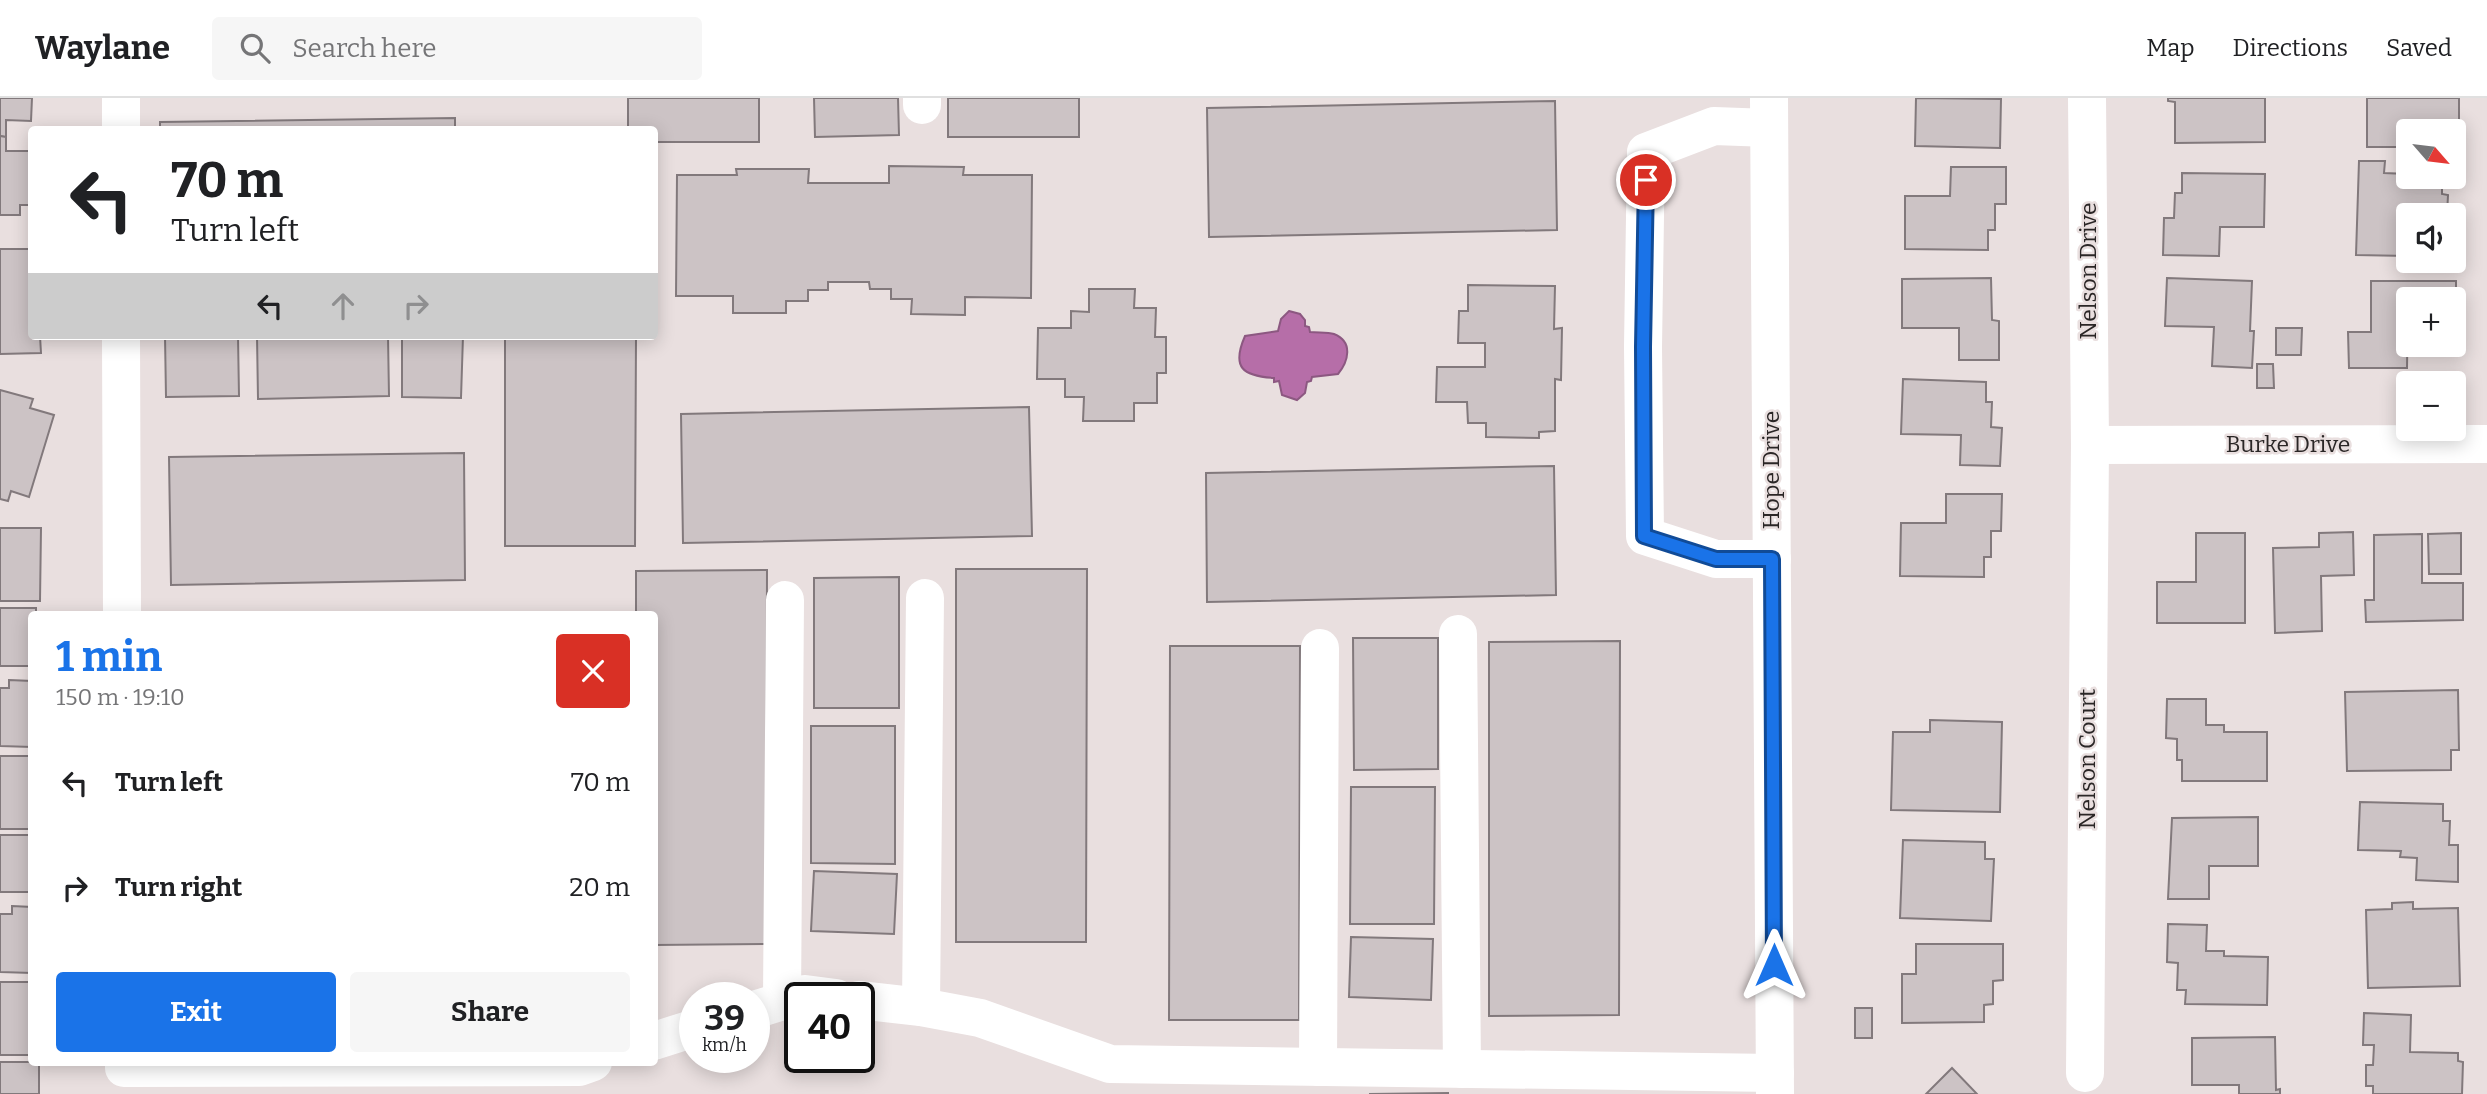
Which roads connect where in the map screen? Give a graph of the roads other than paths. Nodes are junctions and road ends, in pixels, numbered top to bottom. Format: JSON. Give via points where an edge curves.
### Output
{"nodes":[{"id":1,"x":121,"y":98,"type":"edge"},
{"id":2,"x":2087,"y":98,"type":"edge"},
{"id":3,"x":1769,"y":113,"type":"edge"},
{"id":4,"x":121,"y":126,"type":"edge"},
{"id":5,"x":121,"y":340,"type":"edge"},
{"id":6,"x":2487,"y":444,"type":"edge"},
{"id":7,"x":2090,"y":445,"type":"junction"},
{"id":8,"x":1772,"y":559,"type":"junction"},
{"id":9,"x":925,"y":598,"type":"dead end"},
{"id":10,"x":785,"y":600,"type":"dead end"},
{"id":11,"x":122,"y":611,"type":"edge"},
{"id":12,"x":1458,"y":634,"type":"dead end"},
{"id":13,"x":1320,"y":649,"type":"dead end"},
{"id":14,"x":769,"y":982,"type":"edge"},
{"id":15,"x":875,"y":1002,"type":"edge"},
{"id":16,"x":921,"y":1007,"type":"junction"},
{"id":17,"x":679,"y":1033,"type":"edge"},
{"id":18,"x":658,"y":1040,"type":"edge"},
{"id":19,"x":124,"y":1066,"type":"edge"},
{"id":20,"x":582,"y":1066,"type":"edge"},
{"id":21,"x":1318,"y":1067,"type":"junction"},
{"id":22,"x":1462,"y":1069,"type":"junction"},
{"id":23,"x":2085,"y":1073,"type":"dead end"},
{"id":24,"x":1775,"y":1084,"type":"edge"}],
"edges":[{"from":1,"to":4,"type":"street"},
{"from":2,"to":7,"type":"street","name":"Nelson Drive"},
{"from":3,"to":8,"type":"street","name":"Hope Drive"},
{"from":3,"to":8,"type":"street","via":[[1714,126],[1646,152],[1644,536],[1716,559]]},
{"from":5,"to":11,"type":"street"},
{"from":6,"to":7,"type":"street","name":"Burke Drive"},
{"from":7,"to":23,"type":"street","name":"Nelson Court"},
{"from":8,"to":24,"type":"street","name":"Hope Drive"},
{"from":9,"to":16,"type":"street"},
{"from":10,"to":14,"type":"street"},
{"from":12,"to":22,"type":"street"},
{"from":13,"to":21,"type":"street"},
{"from":15,"to":16,"type":"street"},
{"from":16,"to":21,"type":"street","via":[[980,1018],[1110,1064]]},
{"from":17,"to":18,"type":"street"},
{"from":19,"to":20,"type":"street"},
{"from":21,"to":22,"type":"street"},
{"from":22,"to":24,"type":"street"}]}
